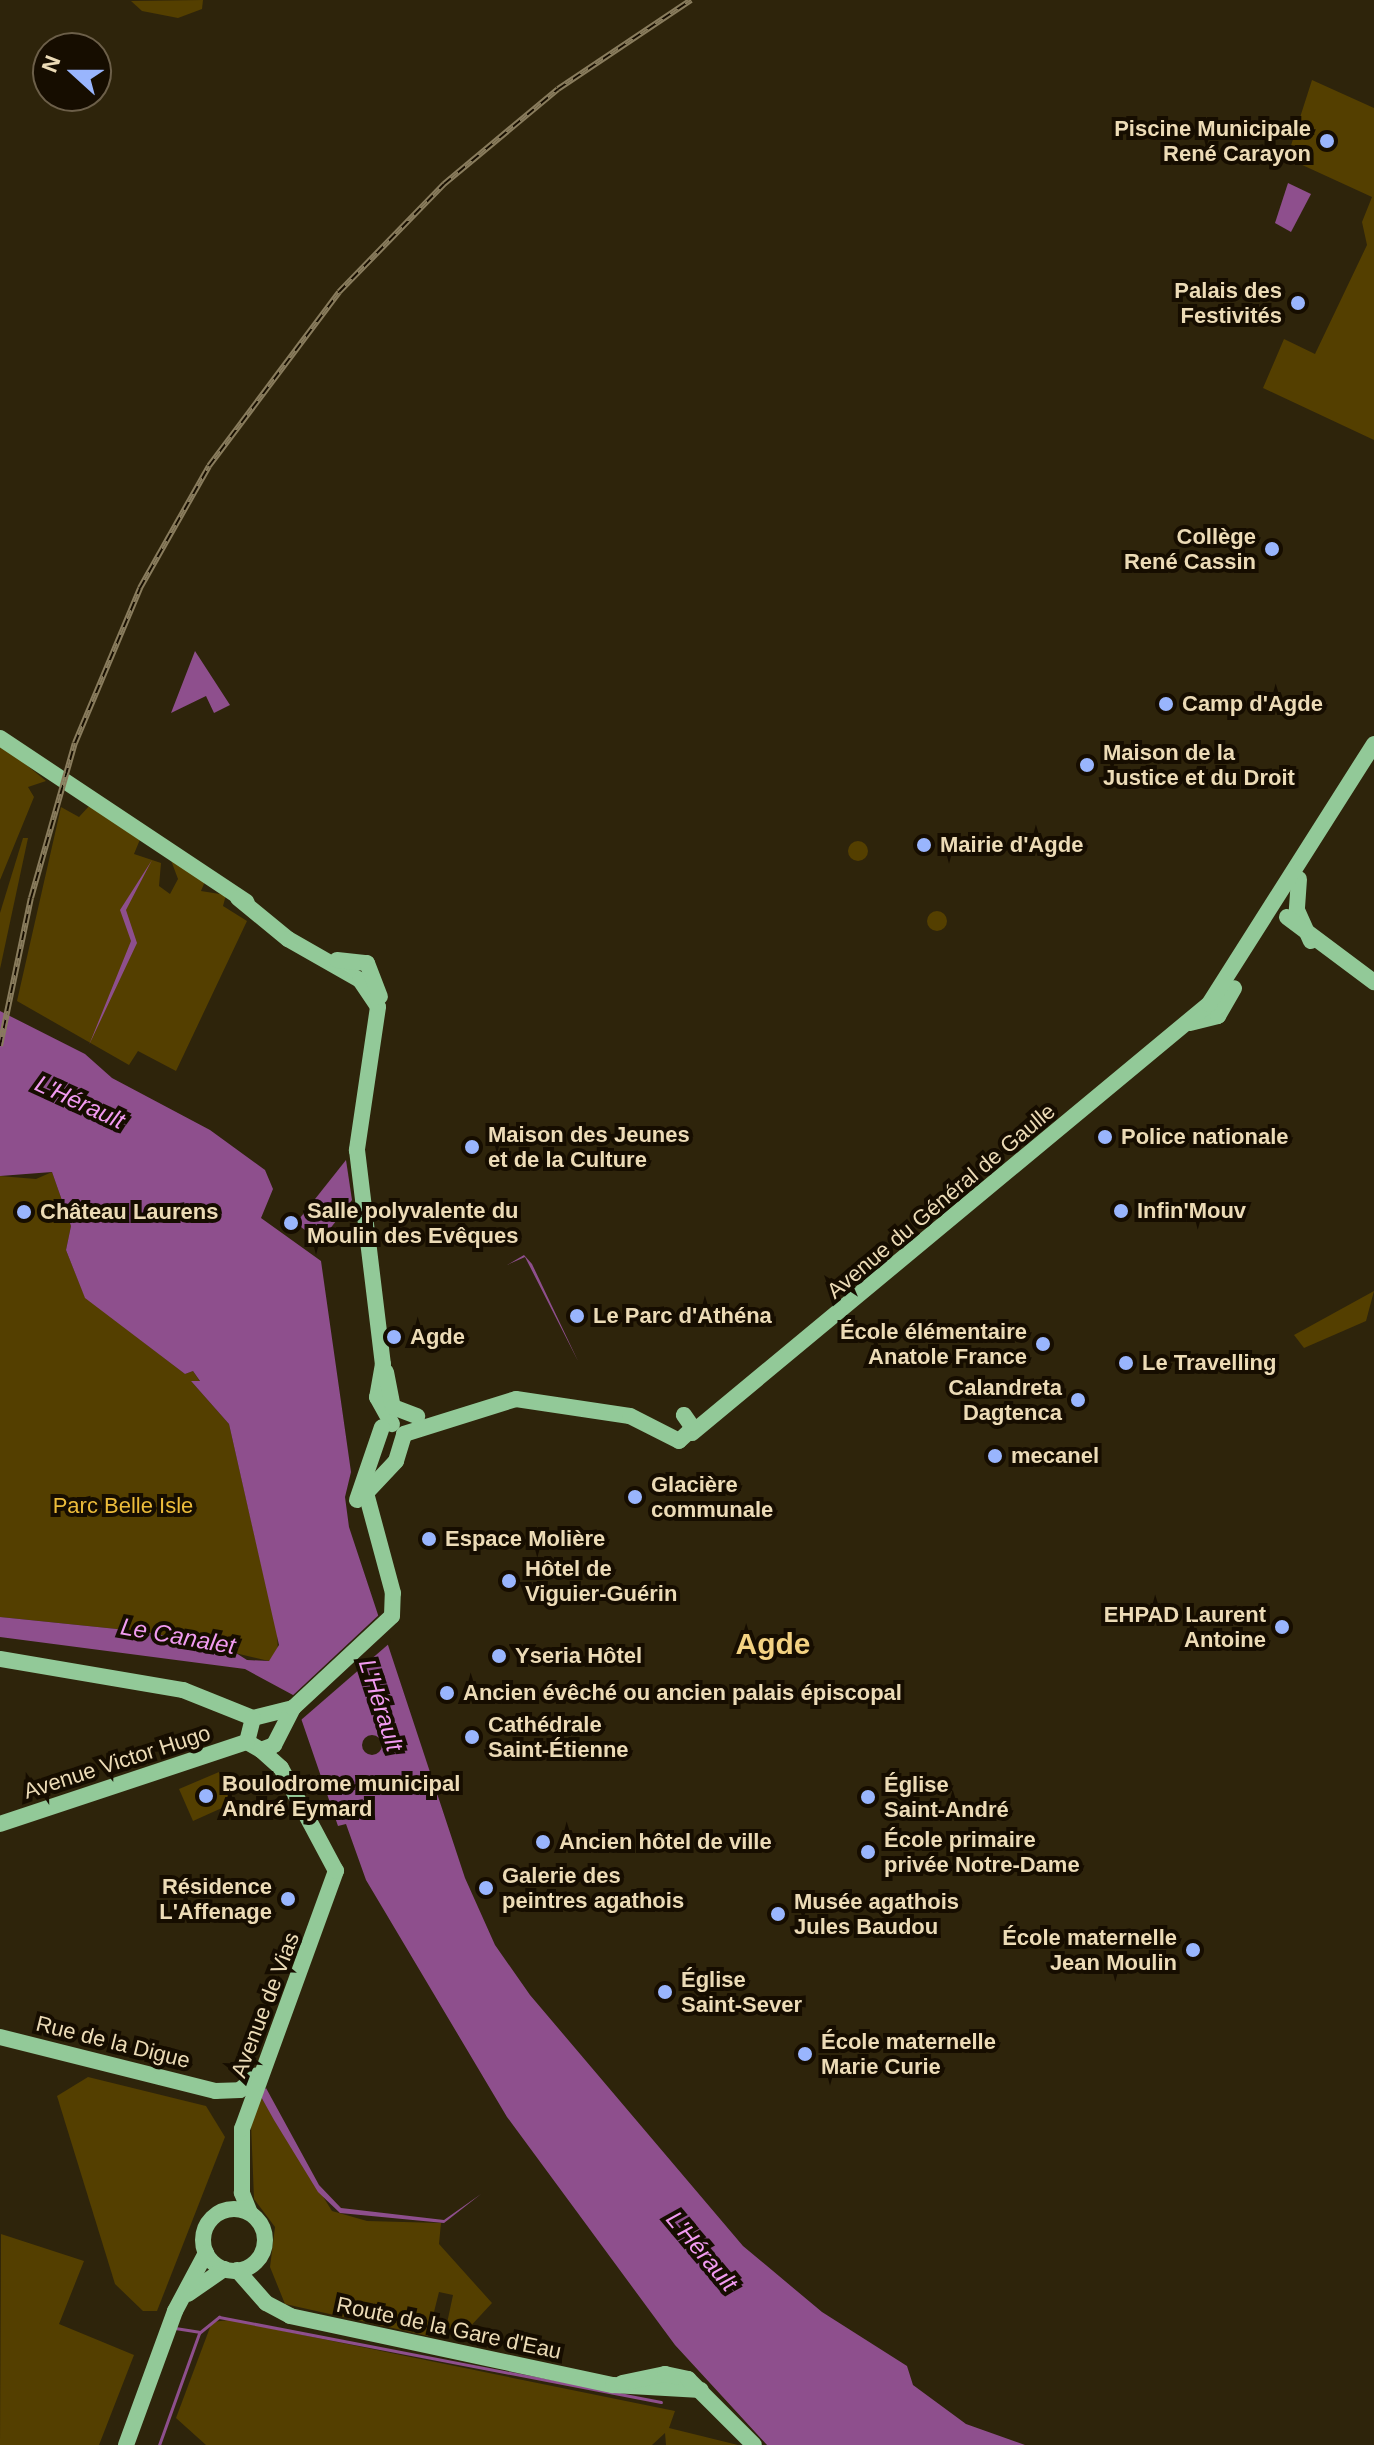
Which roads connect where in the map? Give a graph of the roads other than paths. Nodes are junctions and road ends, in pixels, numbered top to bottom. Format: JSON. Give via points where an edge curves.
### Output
{"nodes":[{"id":1,"x":0,"y":738,"type":"edge"},
{"id":2,"x":1374,"y":744,"type":"edge"},
{"id":3,"x":1287,"y":908,"type":"junction"},
{"id":4,"x":1374,"y":982,"type":"edge"},
{"id":5,"x":1190,"y":1023,"type":"junction"},
{"id":6,"x":368,"y":1231,"type":"junction"},
{"id":7,"x":383,"y":1364,"type":"junction"},
{"id":8,"x":493,"y":1406,"type":"junction"},
{"id":9,"x":720,"y":1412,"type":"junction"},
{"id":10,"x":417,"y":1416,"type":"junction"},
{"id":11,"x":630,"y":1416,"type":"junction"},
{"id":12,"x":679,"y":1416,"type":"junction"},
{"id":13,"x":393,"y":1427,"type":"junction"},
{"id":14,"x":692,"y":1433,"type":"junction"},
{"id":15,"x":671,"y":1438,"type":"junction"},
{"id":16,"x":371,"y":1453,"type":"junction"},
{"id":17,"x":385,"y":1468,"type":"junction"},
{"id":18,"x":376,"y":1542,"type":"junction"},
{"id":19,"x":0,"y":1659,"type":"edge"},
{"id":20,"x":263,"y":1737,"type":"junction"},
{"id":21,"x":0,"y":1824,"type":"edge"},
{"id":22,"x":0,"y":2037,"type":"edge"},
{"id":23,"x":264,"y":2067,"type":"junction"},
{"id":24,"x":215,"y":2091,"type":"junction"},
{"id":25,"x":242,"y":2129,"type":"junction"},
{"id":26,"x":240,"y":2169,"type":"junction"},
{"id":27,"x":226,"y":2209,"type":"junction"},
{"id":28,"x":250,"y":2213,"type":"junction"},
{"id":29,"x":206,"y":2253,"type":"junction"},
{"id":30,"x":258,"y":2260,"type":"junction"},
{"id":31,"x":231,"y":2270,"type":"junction"},
{"id":32,"x":181,"y":2301,"type":"junction"},
{"id":33,"x":277,"y":2310,"type":"junction"},
{"id":34,"x":126,"y":2445,"type":"edge"},
{"id":35,"x":754,"y":2445,"type":"edge"}],
"edges":[{"from":1,"to":6,"type":"main road","via":[[360,973],[383,1008],[357,1150]]},
{"from":2,"to":3,"type":"main road"},
{"from":3,"to":4,"type":"main road","via":[[1311,941]]},
{"from":3,"to":5,"type":"main road","name":"Avenue du Général de Gaulle"},
{"from":3,"to":5,"type":"main road","name":"Avenue du Général de Gaulle","via":[[1266,930],[1218,1016]]},
{"from":5,"to":9,"type":"main road","name":"Avenue du Général de Gaulle"},
{"from":6,"to":7,"type":"main road"},
{"from":6,"to":13,"type":"main road","via":[[363,1268],[375,1365],[368,1395]]},
{"from":7,"to":10,"type":"main road","via":[[393,1407]]},
{"from":7,"to":13,"type":"main road","via":[[377,1397]]},
{"from":8,"to":10,"type":"main road"},
{"from":8,"to":11,"type":"main road","via":[[539,1400]]},
{"from":8,"to":13,"type":"main road"},
{"from":9,"to":12,"type":"main road"},
{"from":9,"to":14,"type":"main road","name":"Avenue du Général de Gaulle"},
{"from":10,"to":13,"type":"main road"},
{"from":11,"to":12,"type":"main road"},
{"from":11,"to":15,"type":"main road"},
{"from":12,"to":14,"type":"main road"},
{"from":12,"to":15,"type":"main road"},
{"from":13,"to":16,"type":"main road"},
{"from":13,"to":17,"type":"main road","via":[[396,1461]]},
{"from":14,"to":15,"type":"main road","via":[[684,1441]]},
{"from":16,"to":17,"type":"main road"},
{"from":16,"to":18,"type":"main road","via":[[356,1496]]},
{"from":17,"to":18,"type":"main road","via":[[366,1493]]},
{"from":18,"to":20,"type":"main road","via":[[393,1613]]},
{"from":19,"to":20,"type":"main road","via":[[183,1690],[229,1710]]},
{"from":20,"to":21,"type":"main road","name":"Avenue Victor Hugo"},
{"from":20,"to":23,"type":"main road","name":"Avenue de Vias","via":[[334,1857],[328,1903]]},
{"from":22,"to":24,"type":"main road","name":"Rue de la Digue"},
{"from":23,"to":24,"type":"main road","name":"Rue de la Digue","via":[[247,2087]]},
{"from":23,"to":25,"type":"main road","name":"Avenue de Vias"},
{"from":24,"to":25,"type":"main road","via":[[238,2109]]},
{"from":25,"to":26,"type":"main road","name":"Avenue de Vias"},
{"from":26,"to":27,"type":"main road","name":"Avenue de Vias"},
{"from":26,"to":28,"type":"main road","name":"Avenue de Vias"},
{"from":27,"to":28,"type":"main road"},
{"from":27,"to":29,"type":"main road","via":[[206,2227]]},
{"from":28,"to":30,"type":"main road","via":[[265,2236]]},
{"from":29,"to":31,"type":"main road"},
{"from":29,"to":32,"type":"main road"},
{"from":30,"to":31,"type":"main road"},
{"from":30,"to":33,"type":"main road"},
{"from":31,"to":32,"type":"main road"},
{"from":31,"to":33,"type":"main road"},
{"from":32,"to":34,"type":"main road"},
{"from":33,"to":35,"type":"main road","name":"Route de la Gare d'Eau","via":[[613,2385],[701,2390]]}]}
